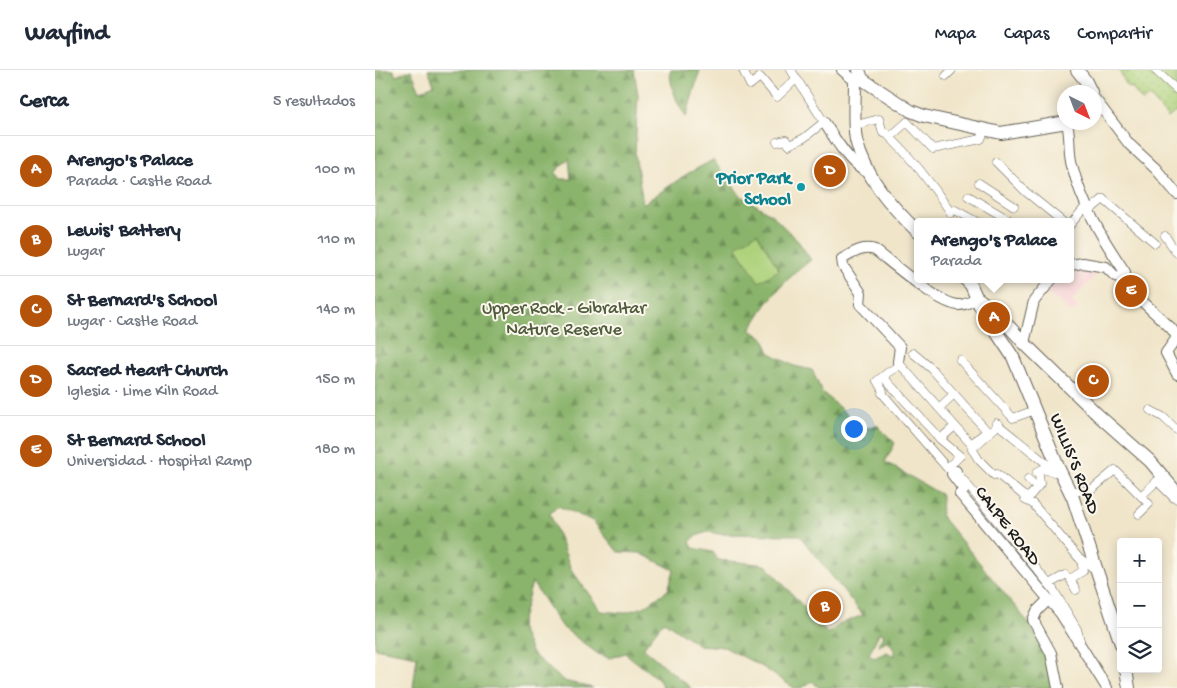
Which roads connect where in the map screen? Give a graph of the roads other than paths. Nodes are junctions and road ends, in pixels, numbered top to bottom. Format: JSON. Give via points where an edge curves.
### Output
{"nodes":[{"id":1,"x":743,"y":70,"type":"edge"},
{"id":2,"x":791,"y":70,"type":"edge"},
{"id":3,"x":842,"y":70,"type":"edge"},
{"id":4,"x":952,"y":70,"type":"edge"},
{"id":5,"x":1077,"y":70,"type":"edge"},
{"id":6,"x":1155,"y":70,"type":"edge"},
{"id":7,"x":946,"y":76,"type":"dead end"},
{"id":8,"x":796,"y":79,"type":"junction"},
{"id":9,"x":862,"y":79,"type":"edge"},
{"id":10,"x":1088,"y":85,"type":"edge"},
{"id":11,"x":1177,"y":90,"type":"edge"},
{"id":12,"x":1102,"y":108,"type":"edge"},
{"id":13,"x":909,"y":116,"type":"junction"},
{"id":14,"x":824,"y":122,"type":"junction"},
{"id":15,"x":856,"y":125,"type":"junction"},
{"id":16,"x":1057,"y":125,"type":"edge"},
{"id":17,"x":985,"y":130,"type":"junction"},
{"id":18,"x":1068,"y":130,"type":"edge"},
{"id":19,"x":890,"y":137,"type":"junction"},
{"id":20,"x":777,"y":142,"type":"dead end"},
{"id":21,"x":995,"y":162,"type":"dead end"},
{"id":22,"x":868,"y":172,"type":"junction"},
{"id":23,"x":979,"y":183,"type":"dead end"},
{"id":24,"x":1175,"y":187,"type":"edge"},
{"id":25,"x":968,"y":196,"type":"dead end"},
{"id":26,"x":1014,"y":206,"type":"dead end"},
{"id":27,"x":1087,"y":209,"type":"junction"},
{"id":28,"x":967,"y":218,"type":"edge"},
{"id":29,"x":1006,"y":218,"type":"edge"},
{"id":30,"x":1058,"y":218,"type":"edge"},
{"id":31,"x":1074,"y":221,"type":"edge"},
{"id":32,"x":914,"y":228,"type":"edge"},
{"id":33,"x":1165,"y":236,"type":"dead end"},
{"id":34,"x":1155,"y":243,"type":"dead end"},
{"id":35,"x":1177,"y":253,"type":"edge"},
{"id":36,"x":1074,"y":264,"type":"edge"},
{"id":37,"x":914,"y":279,"type":"edge"},
{"id":38,"x":1125,"y":279,"type":"junction"},
{"id":39,"x":920,"y":283,"type":"edge"},
{"id":40,"x":969,"y":283,"type":"edge"},
{"id":41,"x":1049,"y":283,"type":"edge"},
{"id":42,"x":978,"y":298,"type":"junction"},
{"id":43,"x":1024,"y":343,"type":"junction"},
{"id":44,"x":913,"y":353,"type":"dead end"},
{"id":45,"x":960,"y":360,"type":"dead end"},
{"id":46,"x":899,"y":363,"type":"junction"},
{"id":47,"x":886,"y":374,"type":"junction"},
{"id":48,"x":1177,"y":374,"type":"edge"},
{"id":49,"x":954,"y":394,"type":"junction"},
{"id":50,"x":939,"y":408,"type":"junction"},
{"id":51,"x":1035,"y":410,"type":"junction"},
{"id":52,"x":1150,"y":410,"type":"dead end"},
{"id":53,"x":999,"y":424,"type":"junction"},
{"id":54,"x":981,"y":425,"type":"junction"},
{"id":55,"x":955,"y":426,"type":"junction"},
{"id":56,"x":1177,"y":430,"type":"edge"},
{"id":57,"x":940,"y":440,"type":"junction"},
{"id":58,"x":956,"y":468,"type":"junction"},
{"id":59,"x":1062,"y":475,"type":"junction"},
{"id":60,"x":1028,"y":478,"type":"dead end"},
{"id":61,"x":1037,"y":488,"type":"junction"},
{"id":62,"x":1070,"y":491,"type":"junction"},
{"id":63,"x":1177,"y":493,"type":"edge"},
{"id":64,"x":1024,"y":496,"type":"junction"},
{"id":65,"x":1141,"y":496,"type":"junction"},
{"id":66,"x":1177,"y":499,"type":"edge"},
{"id":67,"x":1139,"y":514,"type":"dead end"},
{"id":68,"x":1081,"y":560,"type":"junction"},
{"id":69,"x":1097,"y":571,"type":"junction"},
{"id":70,"x":1065,"y":575,"type":"dead end"},
{"id":71,"x":1049,"y":584,"type":"junction"},
{"id":72,"x":1076,"y":590,"type":"dead end"},
{"id":73,"x":1048,"y":600,"type":"junction"},
{"id":74,"x":1117,"y":632,"type":"edge"},
{"id":75,"x":1083,"y":650,"type":"junction"},
{"id":76,"x":1127,"y":673,"type":"edge"},
{"id":77,"x":1058,"y":688,"type":"edge"},
{"id":78,"x":1107,"y":688,"type":"edge"},
{"id":79,"x":1129,"y":688,"type":"edge"}],
"edges":[{"from":1,"to":8,"type":"street","via":[[750,85],[760,77],[777,97]]},
{"from":2,"to":8,"type":"street"},
{"from":3,"to":9,"type":"street"},
{"from":4,"to":7,"type":"street"},
{"from":5,"to":10,"type":"street"},
{"from":6,"to":11,"type":"street"},
{"from":8,"to":14,"type":"street"},
{"from":9,"to":13,"type":"street"},
{"from":9,"to":15,"type":"street"},
{"from":12,"to":24,"type":"street","via":[[1129,144]]},
{"from":13,"to":17,"type":"street","via":[[924,116]]},
{"from":13,"to":17,"type":"street","via":[[933,149],[981,139]]},
{"from":13,"to":19,"type":"street"},
{"from":14,"to":20,"type":"street","via":[[789,146],[786,140]]},
{"from":14,"to":22,"type":"street","via":[[854,162]]},
{"from":15,"to":19,"type":"street","via":[[879,119],[883,133]]},
{"from":15,"to":22,"type":"street","via":[[856,139]]},
{"from":16,"to":17,"type":"street","via":[[1001,134]]},
{"from":18,"to":27,"type":"street","via":[[1071,164]]},
{"from":19,"to":28,"type":"street","via":[[923,171],[953,212]]},
{"from":21,"to":30,"type":"street"},
{"from":22,"to":32,"type":"street","via":[[890,203]]},
{"from":23,"to":26,"type":"street"},
{"from":25,"to":29,"type":"street"},
{"from":27,"to":31,"type":"street"},
{"from":27,"to":34,"type":"street","via":[[1103,199]]},
{"from":27,"to":38,"type":"street","via":[[1125,272]]},
{"from":33,"to":35,"type":"street"},
{"from":36,"to":38,"type":"street","via":[[1083,262],[1106,267],[1115,276]]},
{"from":37,"to":46,"type":"street","via":[[869,248],[859,249],[842,259],[843,266],[861,293],[860,304],[900,347]]},
{"from":38,"to":48,"type":"street","via":[[1176,335],[1166,353]]},
{"from":39,"to":42,"type":"street","via":[[943,300],[959,305]]},
{"from":40,"to":42,"type":"street"},
{"from":41,"to":43,"type":"street","via":[[1033,301]]},
{"from":42,"to":43,"type":"street"},
{"from":42,"to":51,"type":"street","name":"WILLIS’S ROAD","via":[[1013,357]]},
{"from":43,"to":63,"type":"street","via":[[1150,461]]},
{"from":44,"to":49,"type":"street"},
{"from":45,"to":51,"type":"street","name":"WILLIS’S ROAD","via":[[1013,418]]},
{"from":46,"to":47,"type":"street"},
{"from":46,"to":50,"type":"street"},
{"from":47,"to":57,"type":"street","via":[[885,378]]},
{"from":47,"to":58,"type":"street","via":[[877,381],[883,395],[947,468]]},
{"from":49,"to":50,"type":"street"},
{"from":49,"to":54,"type":"street"},
{"from":50,"to":55,"type":"street"},
{"from":51,"to":59,"type":"street","name":"WILLIS’S ROAD"},
{"from":52,"to":56,"type":"street"},
{"from":53,"to":54,"type":"street","via":[[997,422],[989,429],[985,424]]},
{"from":53,"to":59,"type":"street"},
{"from":53,"to":64,"type":"street","via":[[972,449],[994,475],[997,474]]},
{"from":54,"to":55,"type":"street","via":[[987,431],[971,444]]},
{"from":55,"to":57,"type":"street"},
{"from":57,"to":58,"type":"street","via":[[960,456]]},
{"from":58,"to":71,"type":"street"},
{"from":58,"to":73,"type":"street","name":"CALPE ROAD","via":[[952,474],[964,490],[960,494]]},
{"from":59,"to":61,"type":"street","via":[[1042,469],[1037,472],[1040,484]]},
{"from":59,"to":62,"type":"street","name":"WILLIS’S ROAD"},
{"from":60,"to":61,"type":"street"},
{"from":61,"to":64,"type":"street","via":[[1029,497]]},
{"from":62,"to":65,"type":"street","via":[[1090,491],[1115,470]]},
{"from":62,"to":69,"type":"street","name":"WILLIS’S ROAD"},
{"from":64,"to":68,"type":"street"},
{"from":65,"to":66,"type":"street","via":[[1157,481]]},
{"from":65,"to":67,"type":"street","via":[[1149,504]]},
{"from":68,"to":69,"type":"street"},
{"from":68,"to":72,"type":"street","via":[[1083,571],[1070,579]]},
{"from":69,"to":74,"type":"street","name":"WILLIS’S ROAD"},
{"from":70,"to":71,"type":"street"},
{"from":71,"to":75,"type":"street","via":[[1077,629]]},
{"from":73,"to":75,"type":"street","name":"CALPE ROAD","via":[[1061,614]]},
{"from":73,"to":77,"type":"street","via":[[1033,620],[1051,653]]},
{"from":75,"to":78,"type":"street","name":"CALPE ROAD"},
{"from":76,"to":79,"type":"street"}]}
